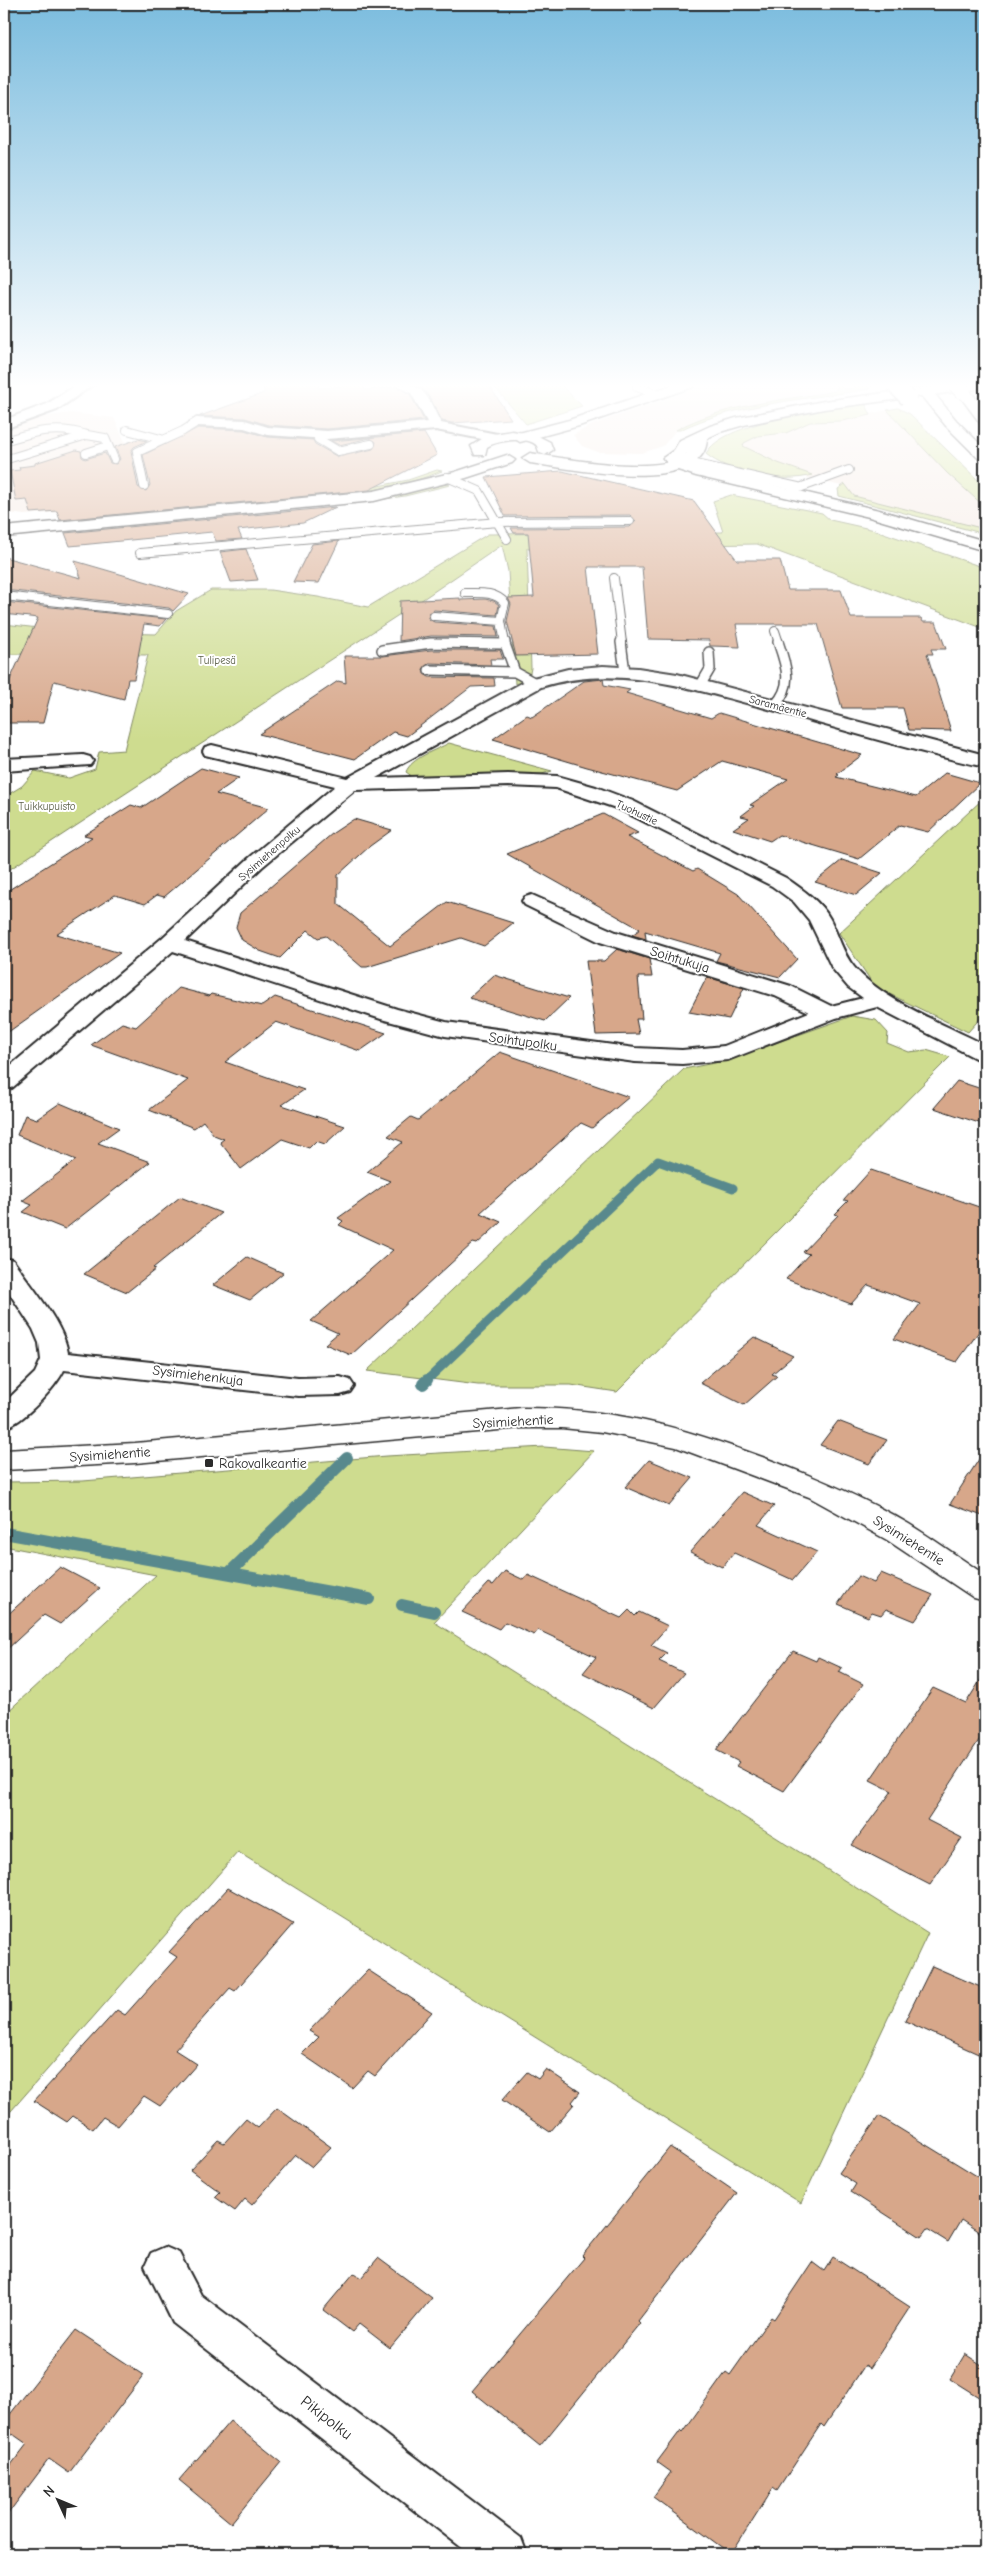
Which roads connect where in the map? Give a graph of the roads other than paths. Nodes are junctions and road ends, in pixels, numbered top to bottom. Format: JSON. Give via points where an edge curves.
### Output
{"nodes":[{"id":1,"x":295,"y":503,"type":"edge"},
{"id":2,"x":487,"y":503,"type":"edge"},
{"id":3,"x":840,"y":503,"type":"edge"},
{"id":4,"x":630,"y":521,"type":"dead end"},
{"id":5,"x":498,"y":522,"type":"junction"},
{"id":6,"x":78,"y":523,"type":"junction"},
{"id":7,"x":4,"y":525,"type":"edge"},
{"id":8,"x":4,"y":532,"type":"edge"},
{"id":9,"x":507,"y":538,"type":"dead end"},
{"id":10,"x":985,"y":546,"type":"edge"},
{"id":11,"x":140,"y":554,"type":"dead end"},
{"id":12,"x":614,"y":578,"type":"dead end"},
{"id":13,"x":465,"y":593,"type":"dead end"},
{"id":14,"x":4,"y":596,"type":"edge"},
{"id":15,"x":168,"y":614,"type":"dead end"},
{"id":16,"x":434,"y":616,"type":"dead end"},
{"id":17,"x":501,"y":621,"type":"junction"},
{"id":18,"x":774,"y":632,"type":"dead end"},
{"id":19,"x":505,"y":644,"type":"junction"},
{"id":20,"x":382,"y":650,"type":"dead end"},
{"id":21,"x":709,"y":652,"type":"dead end"},
{"id":22,"x":429,"y":670,"type":"dead end"},
{"id":23,"x":515,"y":672,"type":"junction"},
{"id":24,"x":625,"y":672,"type":"junction"},
{"id":25,"x":567,"y":674,"type":"joint"},
{"id":26,"x":536,"y":682,"type":"junction"},
{"id":27,"x":700,"y":686,"type":"junction"},
{"id":28,"x":775,"y":705,"type":"junction"},
{"id":29,"x":212,"y":751,"type":"dead end"},
{"id":30,"x":84,"y":761,"type":"dead end"},
{"id":31,"x":985,"y":761,"type":"edge"},
{"id":32,"x":4,"y":765,"type":"edge"},
{"id":33,"x":350,"y":784,"type":"junction"},
{"id":34,"x":532,"y":901,"type":"dead end"},
{"id":35,"x":170,"y":943,"type":"junction"},
{"id":36,"x":880,"y":1000,"type":"junction"},
{"id":37,"x":828,"y":1013,"type":"junction"},
{"id":38,"x":985,"y":1054,"type":"edge"},
{"id":39,"x":4,"y":1083,"type":"edge"},
{"id":40,"x":7,"y":1276,"type":"edge"},
{"id":41,"x":55,"y":1360,"type":"junction"},
{"id":42,"x":340,"y":1386,"type":"dead end"},
{"id":43,"x":4,"y":1420,"type":"edge"},
{"id":44,"x":4,"y":1460,"type":"edge"},
{"id":45,"x":985,"y":1590,"type":"edge"},
{"id":46,"x":165,"y":2266,"type":"dead end"},
{"id":47,"x":505,"y":2554,"type":"edge"}],
"edges":[{"from":1,"to":6,"type":"main road"},
{"from":2,"to":5,"type":"lane"},
{"from":3,"to":10,"type":"main road"},
{"from":4,"to":5,"type":"lane"},
{"from":5,"to":9,"type":"lane"},
{"from":5,"to":11,"type":"lane"},
{"from":6,"to":7,"type":"main road"},
{"from":6,"to":8,"type":"main road"},
{"from":12,"to":24,"type":"lane"},
{"from":13,"to":17,"type":"lane","via":[[500,596],[506,602]]},
{"from":14,"to":15,"type":"lane"},
{"from":16,"to":17,"type":"lane"},
{"from":17,"to":19,"type":"lane"},
{"from":18,"to":28,"type":"lane","via":[[789,679],[784,698]]},
{"from":19,"to":20,"type":"lane","via":[[431,643]]},
{"from":19,"to":23,"type":"lane"},
{"from":21,"to":27,"type":"lane","via":[[710,669]]},
{"from":22,"to":23,"type":"lane"},
{"from":23,"to":26,"type":"lane"},
{"from":24,"to":25,"type":"street","name":"Saramäentie"},
{"from":24,"to":27,"type":"street","name":"Saramäentie","via":[[658,675]]},
{"from":25,"to":26,"type":"street","name":"Sysimiehenpolku"},
{"from":26,"to":33,"type":"street","name":"Sysimiehenpolku"},
{"from":27,"to":28,"type":"street","name":"Saramäentie"},
{"from":28,"to":31,"type":"street","name":"Saramäentie"},
{"from":29,"to":33,"type":"street","name":"Tuohustie"},
{"from":30,"to":32,"type":"street"},
{"from":33,"to":35,"type":"street","name":"Sysimiehenpolku","via":[[255,863]]},
{"from":33,"to":36,"type":"street","name":"Tuohustie","via":[[557,782],[626,806],[779,882],[802,898],[819,918],[843,968]]},
{"from":34,"to":37,"type":"street","name":"Soihtukuja","via":[[608,937],[784,991]]},
{"from":35,"to":37,"type":"street","name":"Soihtupolku","via":[[445,1029],[635,1055],[682,1057],[728,1054]]},
{"from":35,"to":39,"type":"street","name":"Sysimiehenpolku"},
{"from":36,"to":37,"type":"street","name":"Soihtupolku"},
{"from":36,"to":38,"type":"street","name":"Tuohustie"},
{"from":40,"to":41,"type":"street","via":[[46,1329],[53,1343]]},
{"from":41,"to":42,"type":"street","name":"Sysimiehenkuja","via":[[298,1387]]},
{"from":41,"to":43,"type":"street","via":[[47,1378]]},
{"from":44,"to":45,"type":"main road","name":"Sysimiehentie","via":[[134,1453],[521,1418],[602,1422],[686,1440],[820,1490],[898,1532]]},
{"from":46,"to":47,"type":"street","name":"Pikipolku","via":[[187,2309]]}]}
